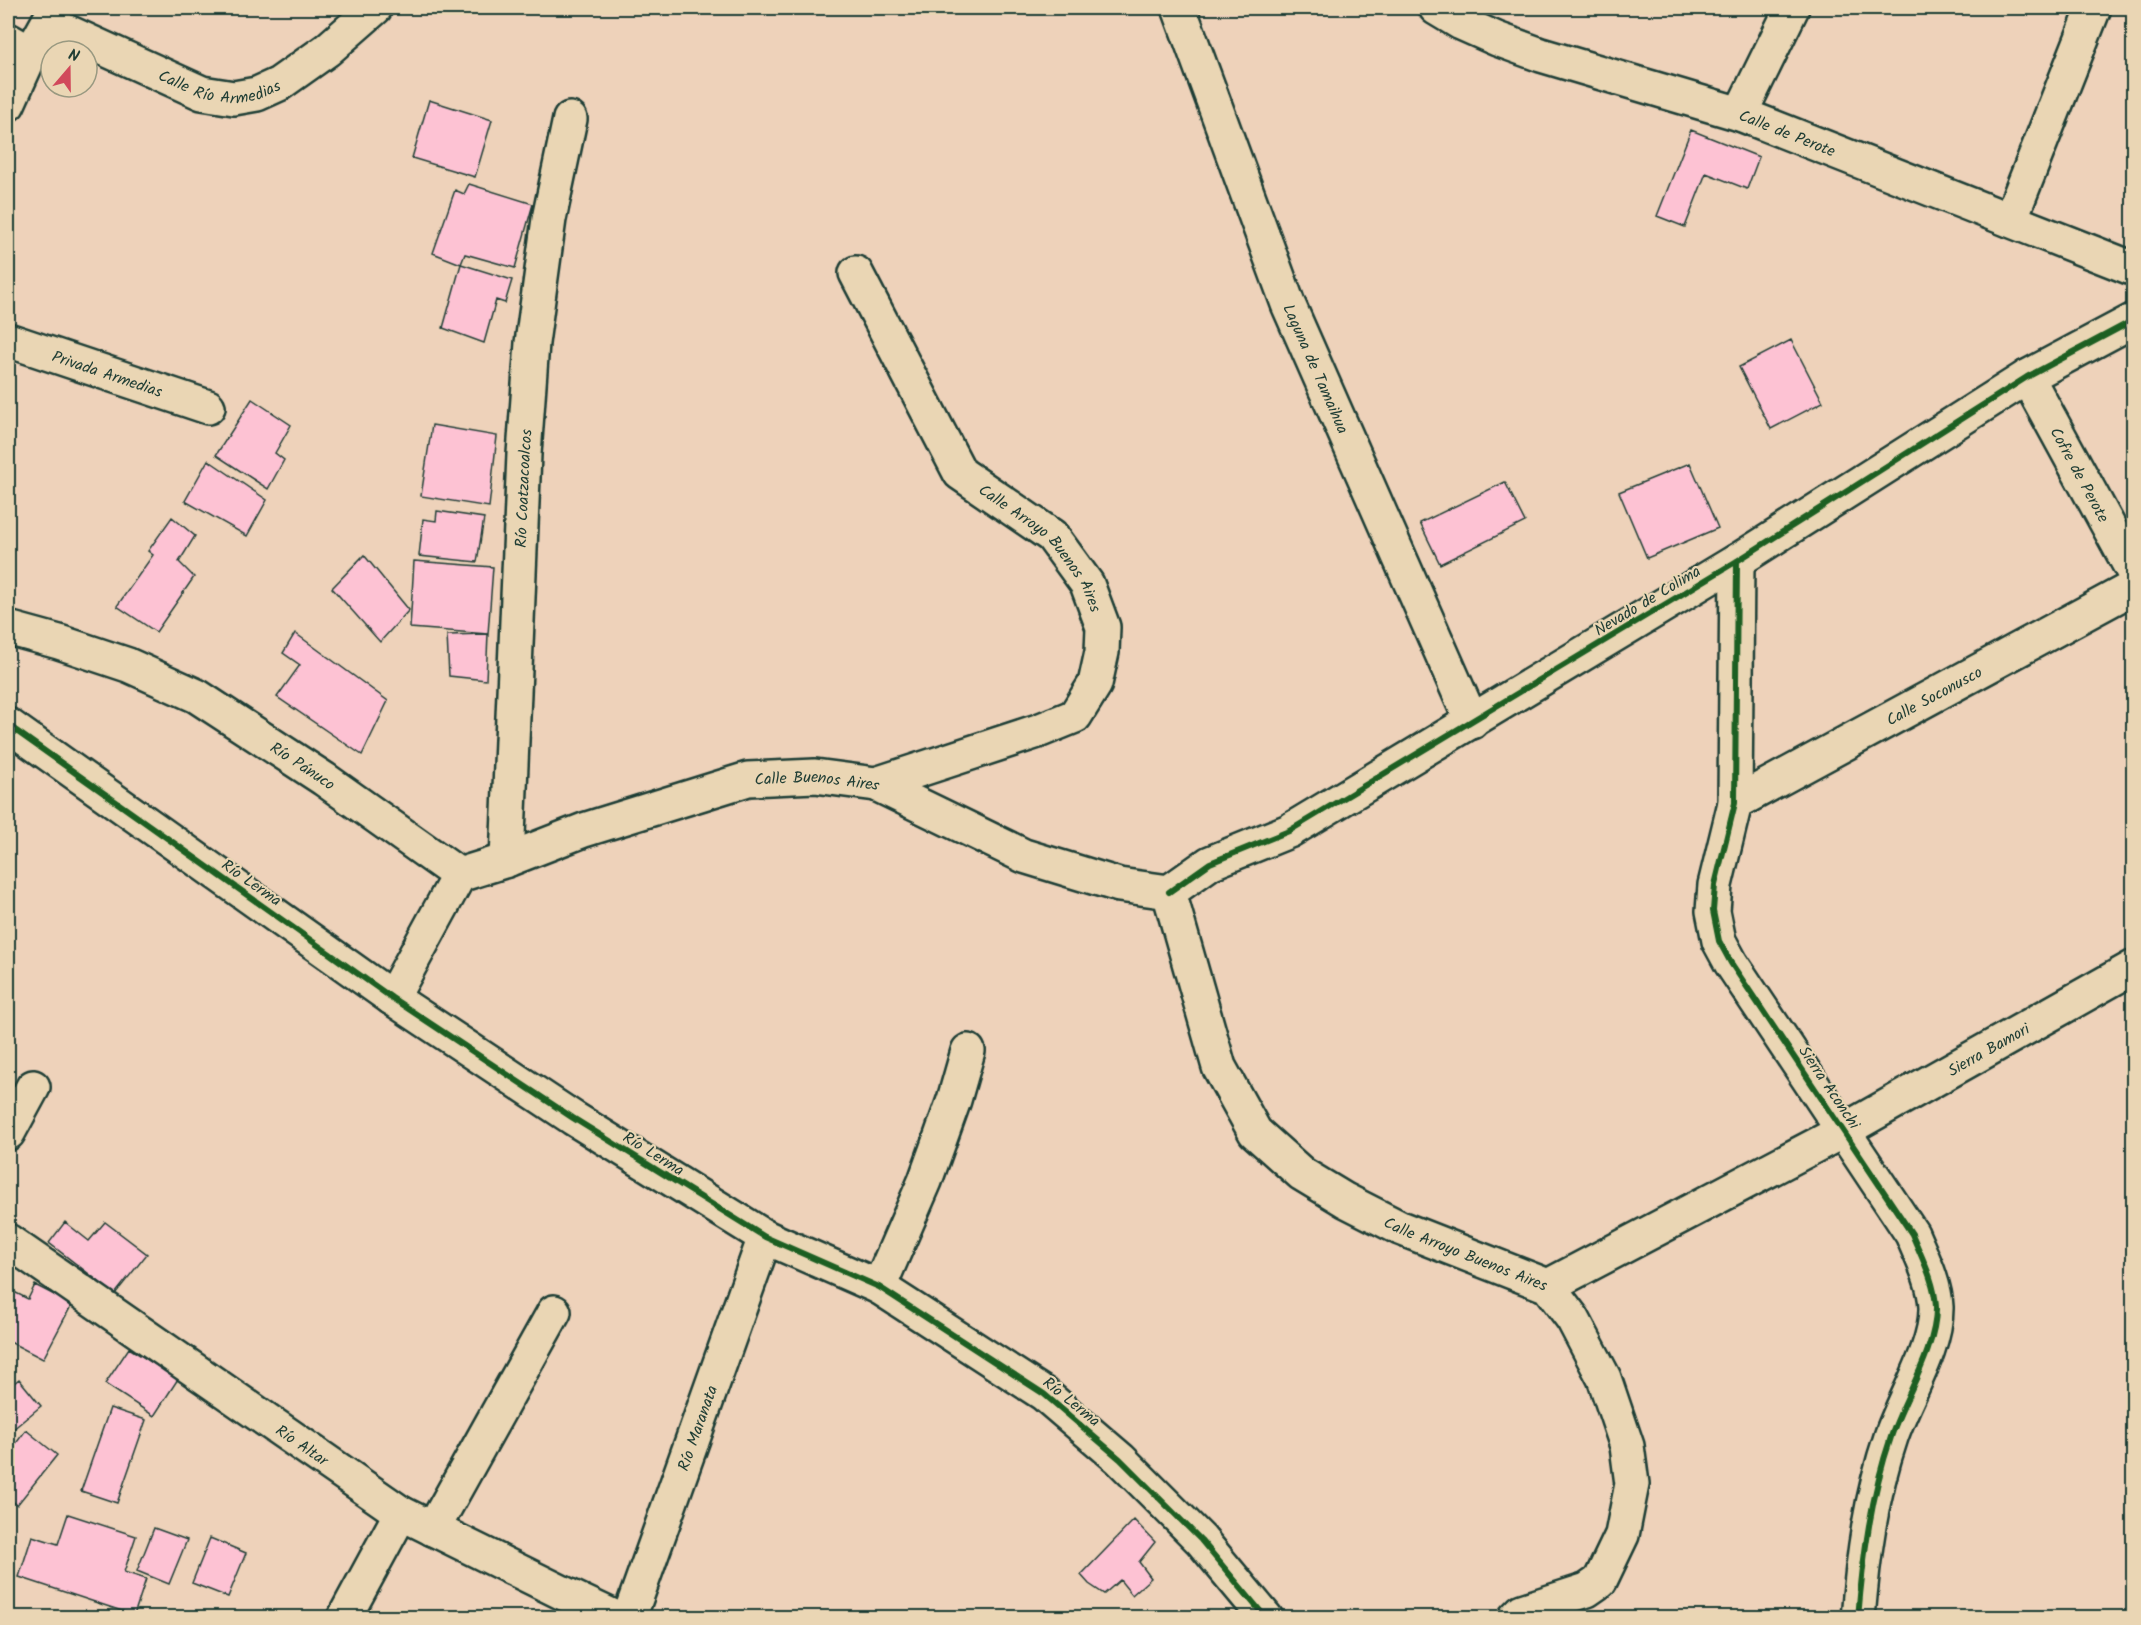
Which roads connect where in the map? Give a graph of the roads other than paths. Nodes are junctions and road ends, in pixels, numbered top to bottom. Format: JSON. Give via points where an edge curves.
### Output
{"nodes":[{"id":1,"x":375,"y":8,"type":"edge"},
{"id":2,"x":1179,"y":8,"type":"edge"},
{"id":3,"x":1436,"y":8,"type":"edge"},
{"id":4,"x":1792,"y":8,"type":"edge"},
{"id":5,"x":2094,"y":8,"type":"edge"},
{"id":6,"x":52,"y":15,"type":"edge"},
{"id":7,"x":19,"y":46,"type":"edge"},
{"id":8,"x":8,"y":104,"type":"edge"},
{"id":9,"x":1740,"y":114,"type":"junction"},
{"id":10,"x":570,"y":119,"type":"dead end"},
{"id":11,"x":2010,"y":220,"type":"junction"},
{"id":12,"x":2133,"y":269,"type":"edge"},
{"id":13,"x":856,"y":273,"type":"dead end"},
{"id":14,"x":2133,"y":320,"type":"edge"},
{"id":15,"x":8,"y":340,"type":"edge"},
{"id":16,"x":2027,"y":377,"type":"junction"},
{"id":17,"x":208,"y":407,"type":"dead end"},
{"id":18,"x":1737,"y":561,"type":"junction"},
{"id":19,"x":2133,"y":573,"type":"edge"},
{"id":20,"x":2133,"y":587,"type":"edge"},
{"id":21,"x":8,"y":628,"type":"edge"},
{"id":22,"x":1472,"y":722,"type":"junction"},
{"id":23,"x":8,"y":725,"type":"edge"},
{"id":24,"x":876,"y":784,"type":"junction"},
{"id":25,"x":1735,"y":803,"type":"junction"},
{"id":26,"x":507,"y":860,"type":"junction"},
{"id":27,"x":459,"y":875,"type":"junction"},
{"id":28,"x":1168,"y":892,"type":"junction"},
{"id":29,"x":2133,"y":967,"type":"edge"},
{"id":30,"x":392,"y":998,"type":"junction"},
{"id":31,"x":968,"y":1051,"type":"dead end"},
{"id":32,"x":33,"y":1087,"type":"dead end"},
{"id":33,"x":1844,"y":1131,"type":"junction"},
{"id":34,"x":8,"y":1133,"type":"edge"},
{"id":35,"x":765,"y":1237,"type":"junction"},
{"id":36,"x":8,"y":1241,"type":"edge"},
{"id":37,"x":1548,"y":1286,"type":"junction"},
{"id":38,"x":879,"y":1287,"type":"junction"},
{"id":39,"x":554,"y":1312,"type":"dead end"},
{"id":40,"x":401,"y":1513,"type":"junction"},
{"id":41,"x":433,"y":1529,"type":"junction"},
{"id":42,"x":344,"y":1617,"type":"edge"},
{"id":43,"x":616,"y":1617,"type":"edge"},
{"id":44,"x":629,"y":1617,"type":"edge"},
{"id":45,"x":1266,"y":1617,"type":"edge"},
{"id":46,"x":1515,"y":1617,"type":"edge"},
{"id":47,"x":1858,"y":1617,"type":"edge"}],
"edges":[{"from":1,"to":6,"type":"street","name":"Calle Río Armedias","via":[[327,50],[279,84],[234,98],[202,93]]},
{"from":2,"to":22,"type":"street","name":"Laguna de Tamaihua","via":[[1288,304]]},
{"from":3,"to":9,"type":"street","name":"Calle de Perote","via":[[1461,23],[1541,55]]},
{"from":4,"to":9,"type":"street"},
{"from":5,"to":11,"type":"street"},
{"from":6,"to":7,"type":"street"},
{"from":7,"to":8,"type":"street"},
{"from":9,"to":11,"type":"street","name":"Calle de Perote"},
{"from":10,"to":26,"type":"street","name":"Río Coatzacoalcos","via":[[549,219],[532,343]]},
{"from":11,"to":12,"type":"street","name":"Calle de Perote"},
{"from":13,"to":24,"type":"street","name":"Calle Arroyo Buenos Aires","via":[[960,473],[1052,536],[1087,584],[1103,627],[1095,684],[1075,716]]},
{"from":14,"to":16,"type":"street","name":"Nevado de Colima"},
{"from":15,"to":17,"type":"street","name":"Privada Armedias"},
{"from":16,"to":18,"type":"street","name":"Nevado de Colima"},
{"from":16,"to":19,"type":"street","name":"Cofre de Perote"},
{"from":18,"to":22,"type":"street","name":"Nevado de Colima"},
{"from":18,"to":25,"type":"street","name":"Sierra Aconchi"},
{"from":20,"to":25,"type":"street","name":"Calle Soconusco"},
{"from":21,"to":27,"type":"street","name":"Río Pánuco","via":[[128,665],[196,696],[324,779]]},
{"from":22,"to":28,"type":"street","name":"Nevado de Colima","via":[[1289,831],[1210,863]]},
{"from":23,"to":30,"type":"street","name":"Río Lerma"},
{"from":24,"to":26,"type":"street","name":"Calle Buenos Aires","via":[[815,776],[748,779],[584,830]]},
{"from":24,"to":28,"type":"street","name":"Calle Buenos Aires","via":[[1024,856],[1119,885]]},
{"from":25,"to":33,"type":"street","name":"Sierra Aconchi","via":[[1715,885],[1713,910],[1719,941]]},
{"from":26,"to":27,"type":"street","name":"Calle Buenos Aires"},
{"from":27,"to":30,"type":"street"},
{"from":28,"to":37,"type":"street","name":"Calle Arroyo Buenos Aires","via":[[1219,1067],[1255,1132],[1302,1174],[1354,1204],[1400,1228]]},
{"from":29,"to":33,"type":"street","name":"Sierra Bamori"},
{"from":30,"to":35,"type":"street","name":"Río Lerma","via":[[573,1118]]},
{"from":31,"to":38,"type":"street","via":[[925,1181]]},
{"from":32,"to":34,"type":"street"},
{"from":33,"to":37,"type":"street","name":"Sierra Bamori"},
{"from":33,"to":47,"type":"street","name":"Sierra Aconchi","via":[[1911,1234],[1928,1272],[1936,1307],[1932,1339],[1879,1474]]},
{"from":35,"to":38,"type":"street","name":"Río Lerma"},
{"from":35,"to":44,"type":"street","name":"Río Maranata"},
{"from":36,"to":40,"type":"street","name":"Río Altar"},
{"from":37,"to":46,"type":"street","name":"Calle Arroyo Buenos Aires","via":[[1573,1319],[1604,1378],[1627,1446],[1632,1484],[1622,1535],[1600,1581],[1587,1590],[1522,1611]]},
{"from":38,"to":45,"type":"street","name":"Río Lerma","via":[[1044,1394],[1120,1459],[1185,1524]]},
{"from":39,"to":41,"type":"street"},
{"from":40,"to":41,"type":"street","name":"Río Altar"},
{"from":40,"to":42,"type":"street"},
{"from":41,"to":43,"type":"street","name":"Río Altar"}]}
